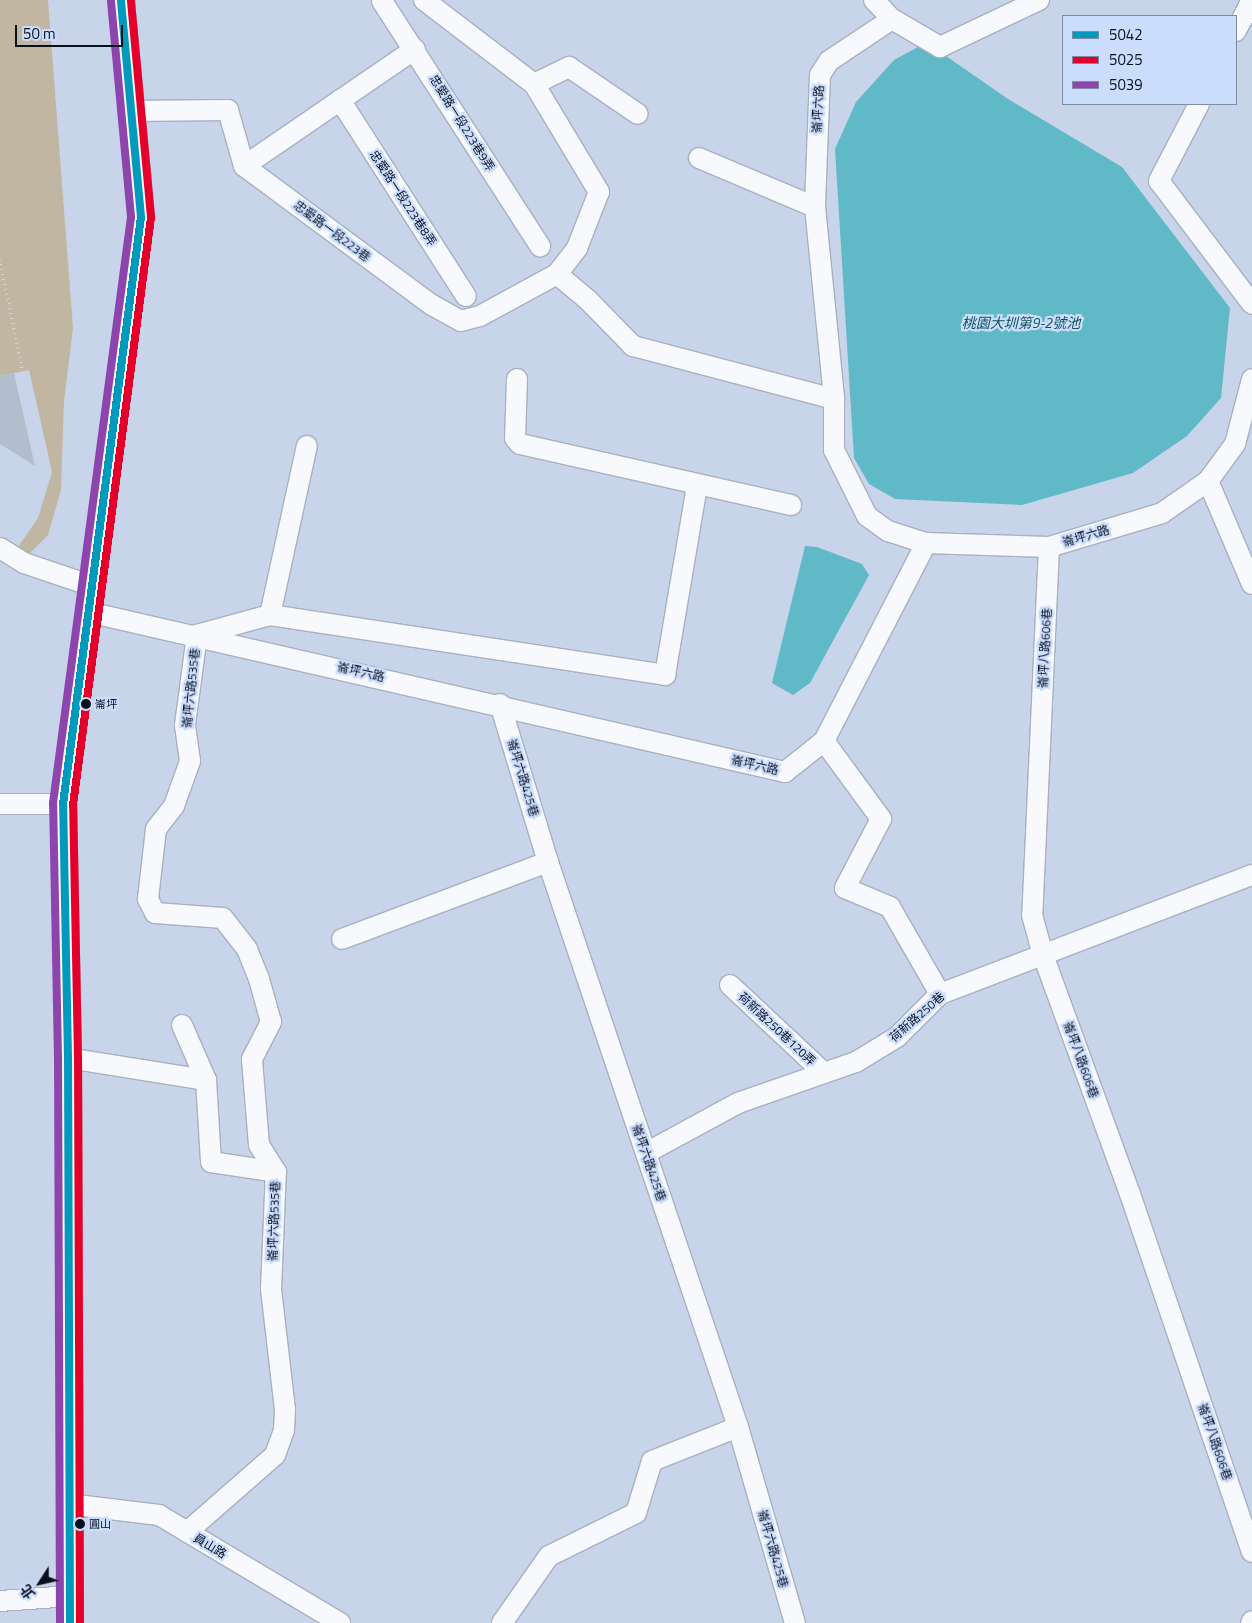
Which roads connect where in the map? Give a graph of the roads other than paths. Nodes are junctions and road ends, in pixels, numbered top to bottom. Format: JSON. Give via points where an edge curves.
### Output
{"nodes":[{"id":1,"x":121,"y":0,"type":"edge"},
{"id":2,"x":424,"y":0,"type":"edge"},
{"id":3,"x":874,"y":0,"type":"edge"},
{"id":4,"x":1039,"y":0,"type":"edge"},
{"id":5,"x":1252,"y":0,"type":"edge"},
{"id":6,"x":382,"y":1,"type":"edge"},
{"id":7,"x":892,"y":19,"type":"junction"},
{"id":8,"x":1237,"y":29,"type":"edge"},
{"id":9,"x":416,"y":49,"type":"junction"},
{"id":10,"x":534,"y":84,"type":"junction"},
{"id":11,"x":340,"y":100,"type":"junction"},
{"id":12,"x":1197,"y":105,"type":"edge"},
{"id":13,"x":130,"y":111,"type":"junction"},
{"id":14,"x":638,"y":114,"type":"dead end"},
{"id":15,"x":698,"y":158,"type":"dead end"},
{"id":16,"x":244,"y":166,"type":"junction"},
{"id":17,"x":815,"y":207,"type":"junction"},
{"id":18,"x":540,"y":246,"type":"dead end"},
{"id":19,"x":557,"y":274,"type":"junction"},
{"id":20,"x":466,"y":296,"type":"dead end"},
{"id":21,"x":1252,"y":304,"type":"edge"},
{"id":22,"x":517,"y":379,"type":"dead end"},
{"id":23,"x":1252,"y":379,"type":"edge"},
{"id":24,"x":834,"y":399,"type":"junction"},
{"id":25,"x":307,"y":446,"type":"dead end"},
{"id":26,"x":1208,"y":481,"type":"junction"},
{"id":27,"x":697,"y":485,"type":"junction"},
{"id":28,"x":791,"y":505,"type":"dead end"},
{"id":29,"x":926,"y":543,"type":"junction"},
{"id":30,"x":1049,"y":547,"type":"junction"},
{"id":31,"x":0,"y":548,"type":"edge"},
{"id":32,"x":1252,"y":584,"type":"edge"},
{"id":33,"x":92,"y":586,"type":"junction"},
{"id":34,"x":88,"y":612,"type":"junction"},
{"id":35,"x":270,"y":615,"type":"junction"},
{"id":36,"x":197,"y":635,"type":"junction"},
{"id":37,"x":500,"y":704,"type":"junction"},
{"id":38,"x":824,"y":740,"type":"junction"},
{"id":39,"x":0,"y":804,"type":"edge"},
{"id":40,"x":63,"y":804,"type":"junction"},
{"id":41,"x":548,"y":862,"type":"junction"},
{"id":42,"x":1252,"y":875,"type":"edge"},
{"id":43,"x":342,"y":940,"type":"dead end"},
{"id":44,"x":1043,"y":955,"type":"junction"},
{"id":45,"x":730,"y":985,"type":"dead end"},
{"id":46,"x":940,"y":994,"type":"junction"},
{"id":47,"x":182,"y":1025,"type":"dead end"},
{"id":48,"x":68,"y":1058,"type":"junction"},
{"id":49,"x":824,"y":1073,"type":"junction"},
{"id":50,"x":206,"y":1080,"type":"junction"},
{"id":51,"x":646,"y":1153,"type":"junction"},
{"id":52,"x":276,"y":1172,"type":"junction"},
{"id":53,"x":738,"y":1427,"type":"junction"},
{"id":54,"x":68,"y":1504,"type":"junction"},
{"id":55,"x":187,"y":1532,"type":"junction"},
{"id":56,"x":1252,"y":1552,"type":"edge"},
{"id":57,"x":71,"y":1596,"type":"junction"},
{"id":58,"x":0,"y":1601,"type":"edge"},
{"id":59,"x":70,"y":1623,"type":"edge"},
{"id":60,"x":340,"y":1623,"type":"edge"},
{"id":61,"x":502,"y":1623,"type":"edge"},
{"id":62,"x":795,"y":1623,"type":"edge"}],
"edges":[{"from":1,"to":13,"type":"main road"},
{"from":2,"to":10,"type":"street"},
{"from":3,"to":7,"type":"street"},
{"from":4,"to":7,"type":"street","via":[[940,47]]},
{"from":5,"to":8,"type":"street"},
{"from":6,"to":9,"type":"street","name":"忠愛路一段223巷9弄"},
{"from":7,"to":17,"type":"street","name":"崙坪六路","via":[[829,61],[820,75]]},
{"from":9,"to":11,"type":"street"},
{"from":9,"to":18,"type":"street","name":"忠愛路一段223巷9弄"},
{"from":10,"to":14,"type":"street","via":[[569,67]]},
{"from":10,"to":19,"type":"street","via":[[599,192],[577,248]]},
{"from":11,"to":16,"type":"street"},
{"from":11,"to":20,"type":"street","name":"忠愛路一段223巷8弄"},
{"from":12,"to":21,"type":"street","via":[[1159,181]]},
{"from":13,"to":16,"type":"street","via":[[228,110]]},
{"from":13,"to":33,"type":"main road","via":[[141,217]]},
{"from":15,"to":17,"type":"street"},
{"from":16,"to":19,"type":"street","name":"忠愛路一段223巷","via":[[432,305],[461,322],[480,316]]},
{"from":17,"to":24,"type":"street","name":"崙坪六路"},
{"from":19,"to":24,"type":"street","via":[[633,346]]},
{"from":22,"to":27,"type":"street","via":[[515,438],[520,444]]},
{"from":23,"to":26,"type":"street","name":"崙坪六路","via":[[1235,444]]},
{"from":24,"to":29,"type":"street","name":"崙坪六路","via":[[834,450],[867,516],[888,531]]},
{"from":25,"to":35,"type":"street"},
{"from":26,"to":30,"type":"street","name":"崙坪六路","via":[[1162,513]]},
{"from":26,"to":32,"type":"street"},
{"from":27,"to":28,"type":"street"},
{"from":27,"to":35,"type":"street","via":[[665,675]]},
{"from":29,"to":30,"type":"street","name":"崙坪六路"},
{"from":29,"to":38,"type":"street","name":"崙坪六路"},
{"from":30,"to":44,"type":"street","name":"崙坪八路606巷","via":[[1032,915]]},
{"from":31,"to":33,"type":"street","via":[[24,563]]},
{"from":33,"to":34,"type":"main road"},
{"from":34,"to":36,"type":"street","name":"崙坪六路"},
{"from":34,"to":40,"type":"main road"},
{"from":35,"to":36,"type":"street"},
{"from":36,"to":37,"type":"street","name":"崙坪六路"},
{"from":36,"to":52,"type":"street","name":"崙坪六路535巷","via":[[186,725],[190,761],[174,806],[156,830],[148,899],[155,913],[223,918],[247,950],[271,1022],[252,1059],[259,1145]]},
{"from":37,"to":38,"type":"street","name":"崙坪六路","via":[[785,772]]},
{"from":37,"to":41,"type":"street","name":"崙坪六路425巷"},
{"from":38,"to":46,"type":"street","via":[[881,819],[845,888],[890,907]]},
{"from":39,"to":40,"type":"street"},
{"from":40,"to":48,"type":"main road"},
{"from":41,"to":43,"type":"street"},
{"from":41,"to":51,"type":"street","name":"崙坪六路425巷"},
{"from":42,"to":44,"type":"street","name":"荷新路250巷"},
{"from":44,"to":46,"type":"street","name":"荷新路250巷"},
{"from":44,"to":56,"type":"street","name":"崙坪八路606巷","via":[[1130,1194]]},
{"from":45,"to":49,"type":"street","name":"荷新路250巷120弄"},
{"from":46,"to":49,"type":"street","name":"荷新路250巷","via":[[897,1037],[856,1062]]},
{"from":47,"to":50,"type":"street"},
{"from":48,"to":50,"type":"street"},
{"from":48,"to":54,"type":"main road"},
{"from":49,"to":51,"type":"street","name":"荷新路250巷","via":[[738,1102]]},
{"from":50,"to":52,"type":"street","via":[[211,1162]]},
{"from":51,"to":53,"type":"street","name":"崙坪六路425巷"},
{"from":52,"to":55,"type":"street","name":"崙坪六路535巷","via":[[271,1289],[285,1410],[284,1430],[275,1455]]},
{"from":53,"to":61,"type":"street","via":[[652,1461],[636,1514],[550,1556]]},
{"from":53,"to":62,"type":"street","name":"崙坪六路425巷"},
{"from":54,"to":55,"type":"street","name":"員山路","via":[[159,1515]]},
{"from":54,"to":57,"type":"main road"},
{"from":55,"to":60,"type":"street","name":"員山路"},
{"from":57,"to":58,"type":"street"},
{"from":57,"to":59,"type":"main road"}]}
